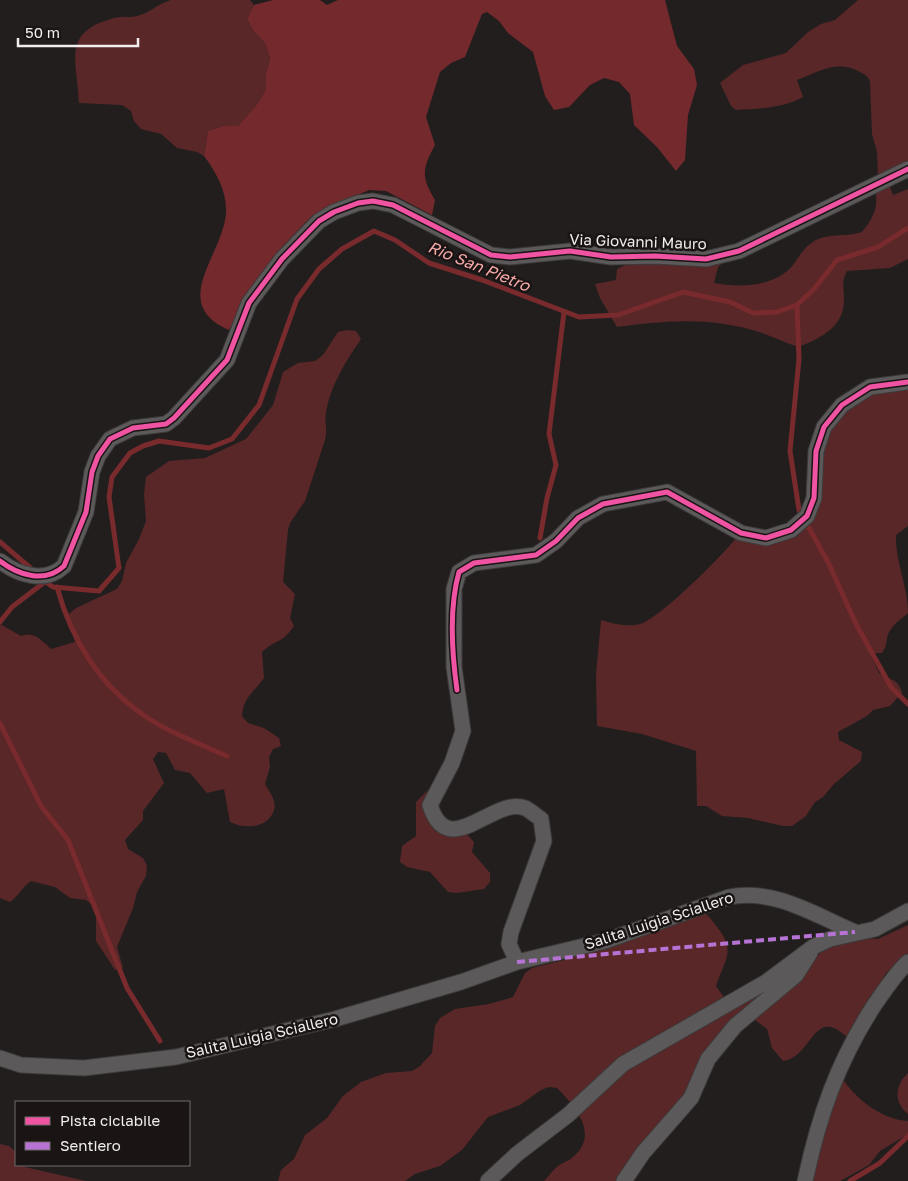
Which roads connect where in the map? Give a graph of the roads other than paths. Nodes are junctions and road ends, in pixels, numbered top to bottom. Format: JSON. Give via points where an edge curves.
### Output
{"nodes":[{"id":1,"x":908,"y":169,"type":"edge"},
{"id":2,"x":908,"y":382,"type":"edge"},
{"id":3,"x":0,"y":562,"type":"edge"},
{"id":4,"x":908,"y":910,"type":"edge"},
{"id":5,"x":855,"y":932,"type":"junction"},
{"id":6,"x":813,"y":947,"type":"junction"},
{"id":7,"x":517,"y":962,"type":"junction"},
{"id":8,"x":908,"y":962,"type":"edge"},
{"id":9,"x":0,"y":1058,"type":"edge"},
{"id":10,"x":488,"y":1181,"type":"edge"},
{"id":11,"x":624,"y":1181,"type":"edge"},
{"id":12,"x":805,"y":1181,"type":"edge"}],
"edges":[{"from":1,"to":3,"type":"street","name":"Via Giovanni Mauro","via":[[739,251],[706,259],[610,257],[570,251],[510,257],[491,255],[393,205],[374,201],[334,212],[302,237],[262,284],[249,303],[227,360],[174,418],[166,424],[134,428],[110,439],[92,472],[86,512],[64,566],[50,575],[24,575]]},
{"from":2,"to":7,"type":"street","via":[[870,387],[842,405],[824,427],[816,451],[814,498],[807,516],[791,530],[766,538],[741,534],[667,492],[603,504],[578,518],[536,556],[474,564],[459,572],[454,589],[454,667],[463,731],[452,763],[430,805],[434,819],[445,828],[464,828],[510,807],[525,808],[541,819],[544,841],[511,932],[509,944]]},
{"from":4,"to":5,"type":"street","via":[[875,929]]},
{"from":5,"to":6,"type":"street"},
{"from":5,"to":7,"type":"street","name":"Salita Luigia Sciallero","via":[[778,898],[744,894],[604,941]]},
{"from":6,"to":10,"type":"street","via":[[766,982],[623,1064],[568,1115]]},
{"from":6,"to":11,"type":"street","via":[[796,975],[735,1026],[708,1059],[691,1098],[643,1153]]},
{"from":7,"to":9,"type":"street","name":"Salita Luigia Sciallero","via":[[335,1020],[176,1057],[84,1068],[21,1065]]},
{"from":8,"to":12,"type":"street","via":[[856,1033],[828,1094]]}]}
